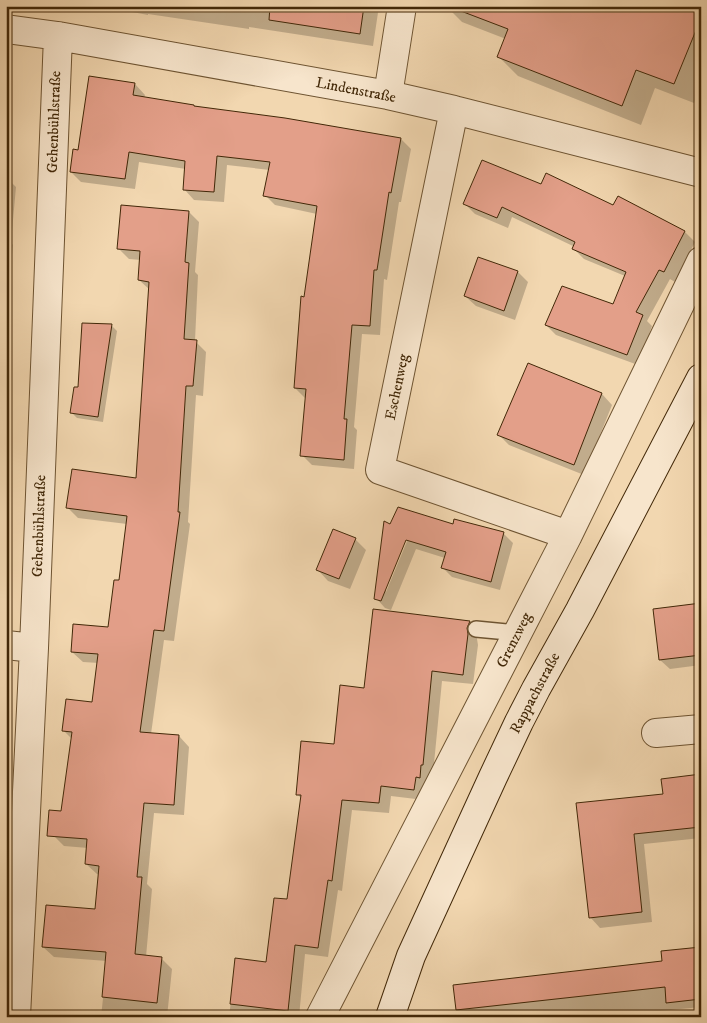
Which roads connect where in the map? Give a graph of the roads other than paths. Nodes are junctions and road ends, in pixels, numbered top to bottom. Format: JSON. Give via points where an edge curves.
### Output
{"nodes":[{"id":1,"x":402,"y":6,"type":"edge"},
{"id":2,"x":6,"y":29,"type":"edge"},
{"id":3,"x":58,"y":36,"type":"junction"},
{"id":4,"x":388,"y":95,"type":"junction"},
{"id":5,"x":454,"y":110,"type":"junction"},
{"id":6,"x":701,"y":173,"type":"edge"},
{"id":7,"x":701,"y":261,"type":"edge"},
{"id":8,"x":701,"y":378,"type":"edge"},
{"id":9,"x":568,"y":535,"type":"junction"},
{"id":10,"x":476,"y":629,"type":"dead end"},
{"id":11,"x":517,"y":633,"type":"junction"},
{"id":12,"x":6,"y":645,"type":"edge"},
{"id":13,"x":34,"y":648,"type":"junction"},
{"id":14,"x":701,"y":729,"type":"edge"},
{"id":15,"x":656,"y":733,"type":"dead end"},
{"id":16,"x":16,"y":1017,"type":"edge"},
{"id":17,"x":320,"y":1017,"type":"edge"},
{"id":18,"x":390,"y":1017,"type":"edge"}],
"edges":[{"from":1,"to":4,"type":"street"},
{"from":2,"to":3,"type":"street","name":"Lindenstraße"},
{"from":3,"to":4,"type":"street","name":"Lindenstraße"},
{"from":3,"to":13,"type":"street","name":"Gehenbühlstraße"},
{"from":4,"to":5,"type":"street","name":"Lindenstraße"},
{"from":5,"to":6,"type":"street","name":"Lindenstraße"},
{"from":5,"to":9,"type":"street","name":"Eschenweg","via":[[380,470]]},
{"from":7,"to":9,"type":"street","name":"Grenzweg"},
{"from":8,"to":18,"type":"street","name":"Rappachstraße","via":[[519,722],[411,956]]},
{"from":9,"to":11,"type":"street","name":"Grenzweg"},
{"from":10,"to":11,"type":"lane"},
{"from":11,"to":17,"type":"street","name":"Grenzweg"},
{"from":12,"to":13,"type":"street"},
{"from":13,"to":16,"type":"street","name":"Gehenbühlstraße"},
{"from":14,"to":15,"type":"street"}]}
